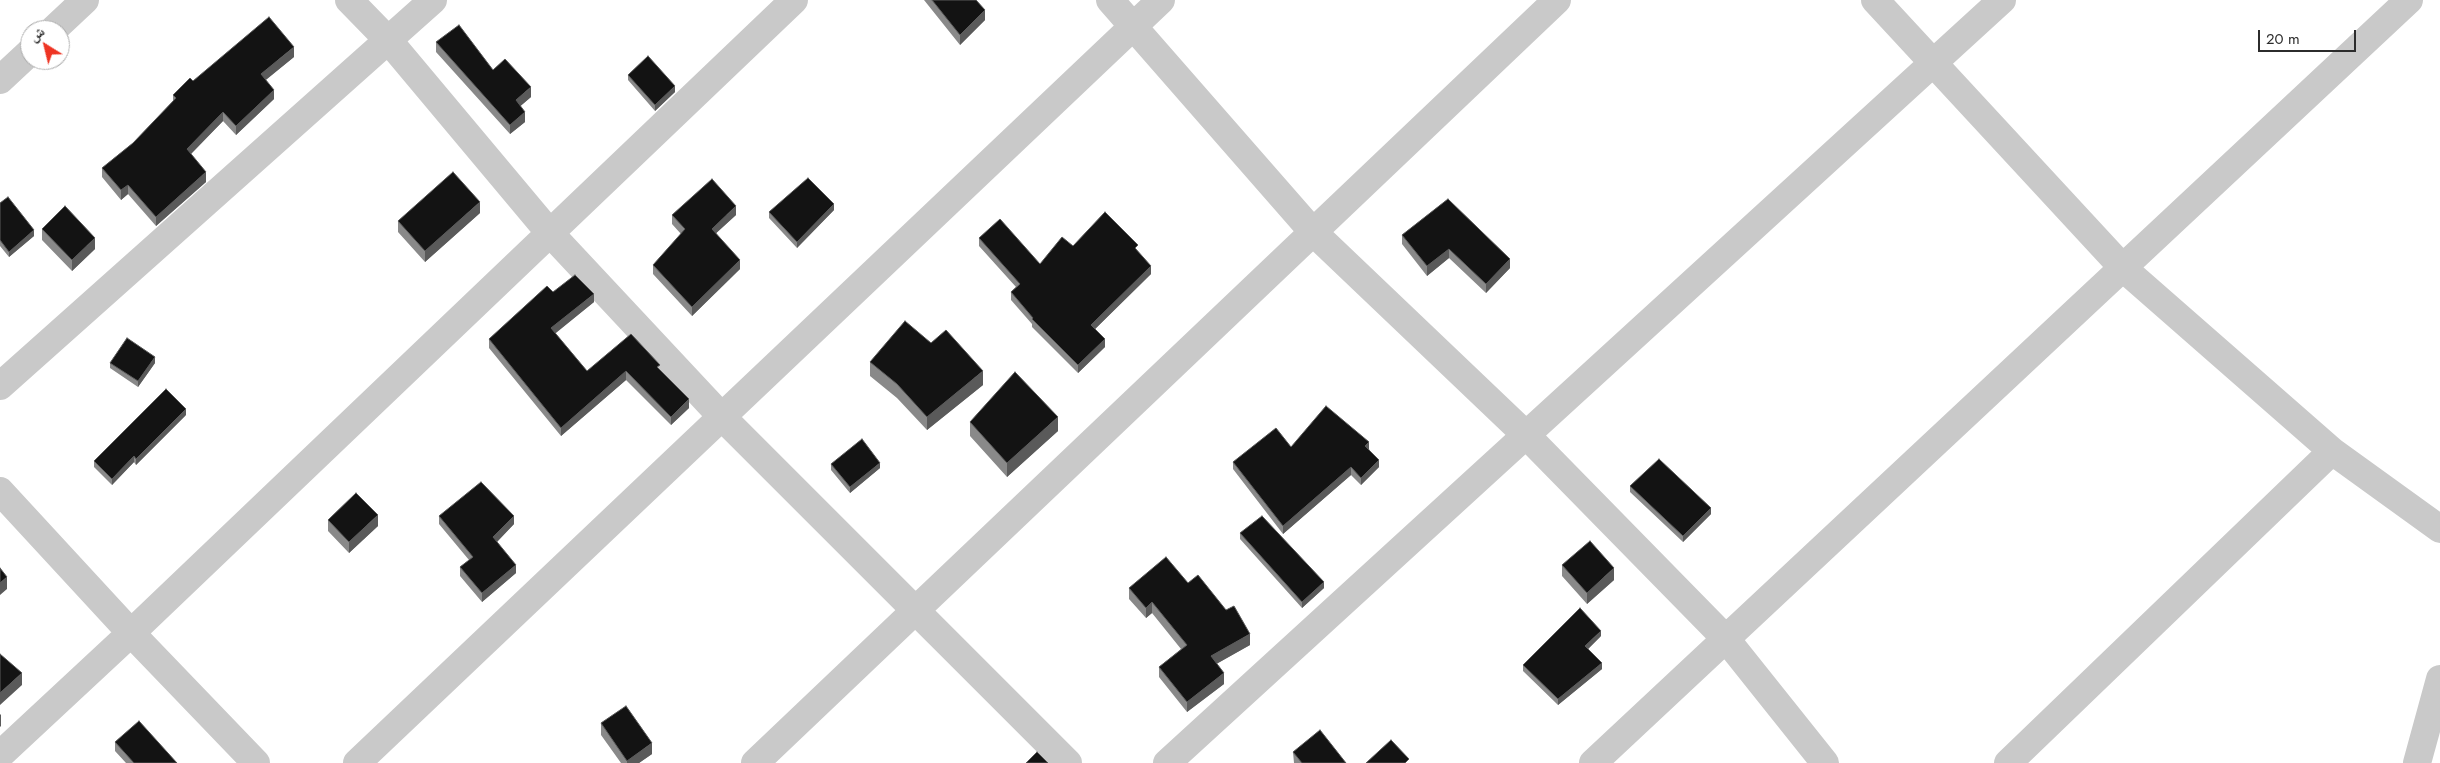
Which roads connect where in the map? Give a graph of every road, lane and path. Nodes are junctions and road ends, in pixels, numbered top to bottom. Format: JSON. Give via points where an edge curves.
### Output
{"nodes":[{"id":1,"x":85,"y":0,"type":"edge"},
{"id":2,"x":349,"y":0,"type":"edge"},
{"id":3,"x":433,"y":0,"type":"edge"},
{"id":4,"x":794,"y":0,"type":"edge"},
{"id":5,"x":1110,"y":0,"type":"edge"},
{"id":6,"x":1161,"y":0,"type":"edge"},
{"id":7,"x":1557,"y":0,"type":"edge"},
{"id":8,"x":1875,"y":0,"type":"edge"},
{"id":9,"x":2002,"y":0,"type":"edge"},
{"id":10,"x":2409,"y":0,"type":"edge"},
{"id":11,"x":64,"y":20,"type":"edge"},
{"id":12,"x":1134,"y":26,"type":"junction"},
{"id":13,"x":389,"y":41,"type":"junction"},
{"id":14,"x":20,"y":61,"type":"edge"},
{"id":15,"x":1933,"y":63,"type":"junction"},
{"id":16,"x":0,"y":80,"type":"edge"},
{"id":17,"x":549,"y":232,"type":"junction"},
{"id":18,"x":1313,"y":232,"type":"junction"},
{"id":19,"x":2123,"y":268,"type":"junction"},
{"id":20,"x":0,"y":386,"type":"edge"},
{"id":21,"x":722,"y":416,"type":"junction"},
{"id":22,"x":1526,"y":435,"type":"junction"},
{"id":23,"x":2332,"y":451,"type":"junction"},
{"id":24,"x":0,"y":491,"type":"edge"},
{"id":25,"x":2440,"y":529,"type":"edge"},
{"id":26,"x":915,"y":610,"type":"junction"},
{"id":27,"x":130,"y":634,"type":"junction"},
{"id":28,"x":1726,"y":639,"type":"junction"},
{"id":29,"x":2440,"y":679,"type":"edge"},
{"id":30,"x":0,"y":755,"type":"edge"},
{"id":31,"x":256,"y":763,"type":"edge"},
{"id":32,"x":357,"y":763,"type":"edge"},
{"id":33,"x":754,"y":763,"type":"edge"},
{"id":34,"x":1068,"y":763,"type":"edge"},
{"id":35,"x":1167,"y":763,"type":"edge"},
{"id":36,"x":1594,"y":763,"type":"edge"},
{"id":37,"x":1825,"y":763,"type":"edge"},
{"id":38,"x":2008,"y":763,"type":"edge"},
{"id":39,"x":2417,"y":763,"type":"edge"}],
"edges":[{"from":1,"to":11,"type":"street"},
{"from":2,"to":13,"type":"street"},
{"from":3,"to":13,"type":"street"},
{"from":4,"to":17,"type":"street"},
{"from":5,"to":12,"type":"street"},
{"from":6,"to":12,"type":"street"},
{"from":7,"to":18,"type":"street"},
{"from":8,"to":15,"type":"street"},
{"from":9,"to":15,"type":"street"},
{"from":10,"to":19,"type":"street"},
{"from":12,"to":18,"type":"street"},
{"from":12,"to":21,"type":"street"},
{"from":13,"to":17,"type":"street"},
{"from":13,"to":20,"type":"street"},
{"from":14,"to":16,"type":"street"},
{"from":15,"to":19,"type":"street"},
{"from":15,"to":22,"type":"street"},
{"from":17,"to":21,"type":"street"},
{"from":17,"to":27,"type":"street"},
{"from":18,"to":22,"type":"street"},
{"from":18,"to":26,"type":"street"},
{"from":19,"to":23,"type":"street"},
{"from":19,"to":28,"type":"street"},
{"from":21,"to":26,"type":"street"},
{"from":21,"to":32,"type":"street"},
{"from":22,"to":28,"type":"street"},
{"from":22,"to":35,"type":"street"},
{"from":23,"to":25,"type":"street"},
{"from":23,"to":38,"type":"street"},
{"from":24,"to":27,"type":"street"},
{"from":26,"to":33,"type":"street"},
{"from":26,"to":34,"type":"street"},
{"from":27,"to":30,"type":"street"},
{"from":27,"to":31,"type":"street"},
{"from":28,"to":36,"type":"street"},
{"from":28,"to":37,"type":"street"},
{"from":29,"to":39,"type":"street"}]}
